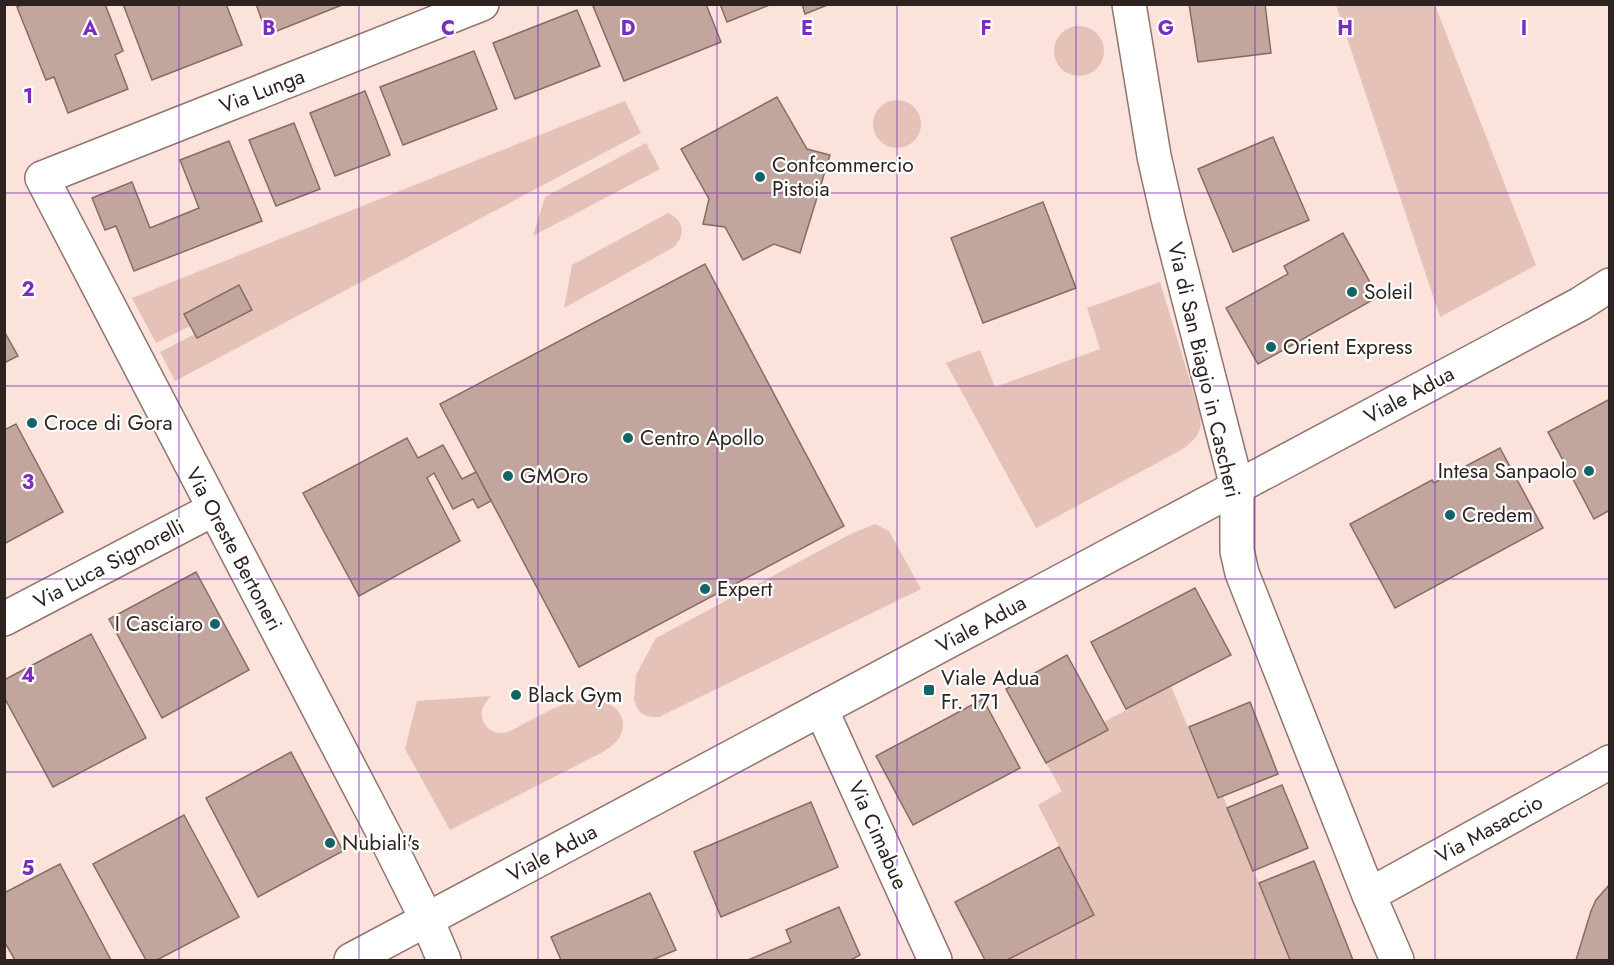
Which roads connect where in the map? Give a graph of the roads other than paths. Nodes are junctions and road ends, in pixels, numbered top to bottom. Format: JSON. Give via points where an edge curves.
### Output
{"nodes":[{"id":1,"x":482,"y":4,"type":"edge"},
{"id":2,"x":1129,"y":4,"type":"edge"},
{"id":3,"x":42,"y":178,"type":"joint"},
{"id":4,"x":1610,"y":285,"type":"edge"},
{"id":5,"x":1237,"y":487,"type":"junction"},
{"id":6,"x":214,"y":508,"type":"junction"},
{"id":7,"x":4,"y":619,"type":"edge"},
{"id":8,"x":821,"y":709,"type":"junction"},
{"id":9,"x":1610,"y":762,"type":"edge"},
{"id":10,"x":1369,"y":895,"type":"junction"},
{"id":11,"x":427,"y":920,"type":"junction"},
{"id":12,"x":351,"y":960,"type":"edge"},
{"id":13,"x":444,"y":960,"type":"edge"},
{"id":14,"x":935,"y":960,"type":"edge"},
{"id":15,"x":1397,"y":960,"type":"edge"}],
"edges":[{"from":1,"to":3,"type":"street","name":"Via Lunga"},
{"from":2,"to":5,"type":"street","name":"Via di San Biagio in Cascheri","via":[[1154,156]]},
{"from":3,"to":6,"type":"street","name":"Via Oreste Bertoneri"},
{"from":4,"to":5,"type":"street","name":"Viale Adua"},
{"from":5,"to":8,"type":"street","name":"Viale Adua"},
{"from":5,"to":10,"type":"street","name":"Via di San Biagio in Cascheri","via":[[1237,551],[1242,573]]},
{"from":6,"to":7,"type":"street","name":"Via Luca Signorelli"},
{"from":6,"to":11,"type":"street","name":"Via Oreste Bertoneri"},
{"from":8,"to":11,"type":"street","name":"Viale Adua"},
{"from":8,"to":14,"type":"street","name":"Via Cimabue"},
{"from":9,"to":10,"type":"street","name":"Via Masaccio"},
{"from":10,"to":15,"type":"street","name":"Via di San Biagio in Cascheri"},
{"from":11,"to":12,"type":"street","name":"Viale Adua"},
{"from":11,"to":13,"type":"street","name":"Via Oreste Bertoneri"}]}
